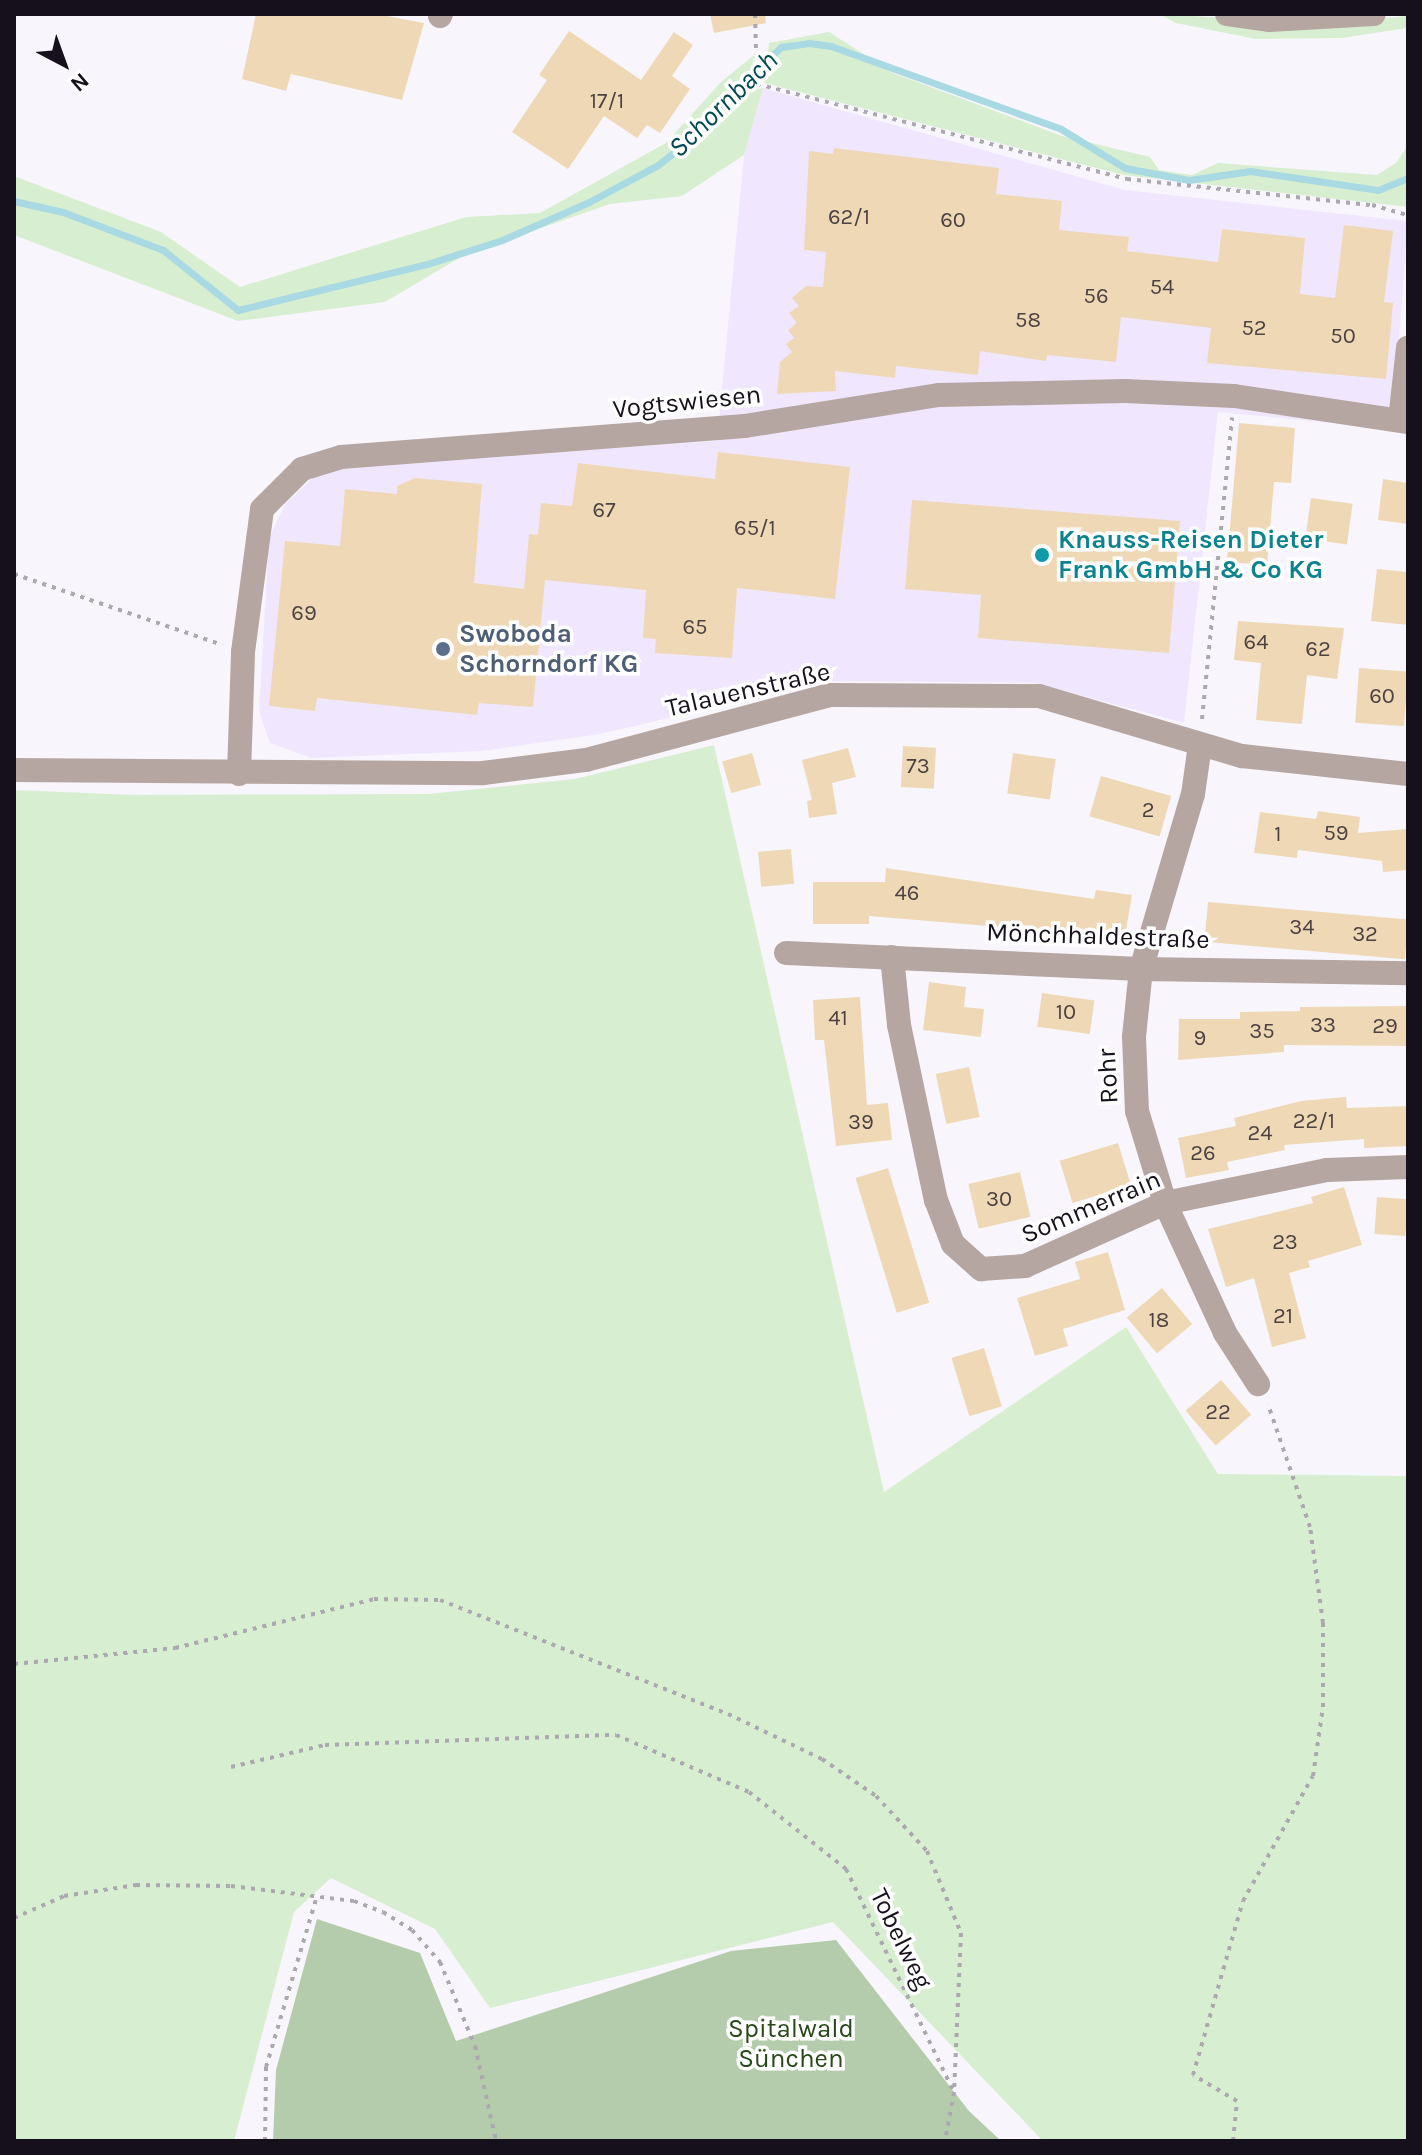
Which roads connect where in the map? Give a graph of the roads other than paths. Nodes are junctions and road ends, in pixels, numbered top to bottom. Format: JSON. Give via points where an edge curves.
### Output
{"nodes":[{"id":1,"x":1227,"y":14,"type":"edge"},
{"id":2,"x":1374,"y":14,"type":"edge"},
{"id":3,"x":1408,"y":347,"type":"edge"},
{"id":4,"x":1404,"y":421,"type":"edge"},
{"id":5,"x":1200,"y":745,"type":"junction"},
{"id":6,"x":14,"y":770,"type":"edge"},
{"id":7,"x":239,"y":774,"type":"junction"},
{"id":8,"x":1408,"y":774,"type":"edge"},
{"id":9,"x":786,"y":953,"type":"dead end"},
{"id":10,"x":892,"y":957,"type":"junction"},
{"id":11,"x":1141,"y":969,"type":"junction"},
{"id":12,"x":1408,"y":973,"type":"edge"},
{"id":13,"x":1408,"y":1167,"type":"edge"},
{"id":14,"x":1165,"y":1203,"type":"junction"},
{"id":15,"x":1258,"y":1384,"type":"road end"}],
"edges":[{"from":1,"to":2,"type":"street","via":[[1269,20]]},
{"from":3,"to":4,"type":"street","name":"Vogtswiesen"},
{"from":4,"to":7,"type":"street","name":"Vogtswiesen","via":[[1234,396],[1125,391],[939,395],[745,426],[341,457],[302,469],[262,509],[243,652]]},
{"from":5,"to":7,"type":"street","name":"Talauenstraße","via":[[1039,696],[831,695],[586,760],[483,773]]},
{"from":5,"to":8,"type":"street","name":"Talauenstraße","via":[[1291,764]]},
{"from":5,"to":11,"type":"street","name":"Rohr","via":[[1193,794]]},
{"from":6,"to":7,"type":"street","name":"Talauenstraße"},
{"from":9,"to":10,"type":"street","name":"Mönchhaldestraße"},
{"from":10,"to":11,"type":"street","name":"Mönchhaldestraße"},
{"from":10,"to":14,"type":"street","name":"Sommerrain","via":[[913,1102],[936,1200],[953,1244],[981,1269],[1025,1266]]},
{"from":11,"to":12,"type":"street","name":"Mönchhaldestraße"},
{"from":11,"to":14,"type":"street","name":"Rohr","via":[[1134,1037],[1137,1111]]},
{"from":13,"to":14,"type":"street","name":"Sommerrain","via":[[1327,1170]]},
{"from":14,"to":15,"type":"street","name":"Rohr","via":[[1225,1333]]}]}
